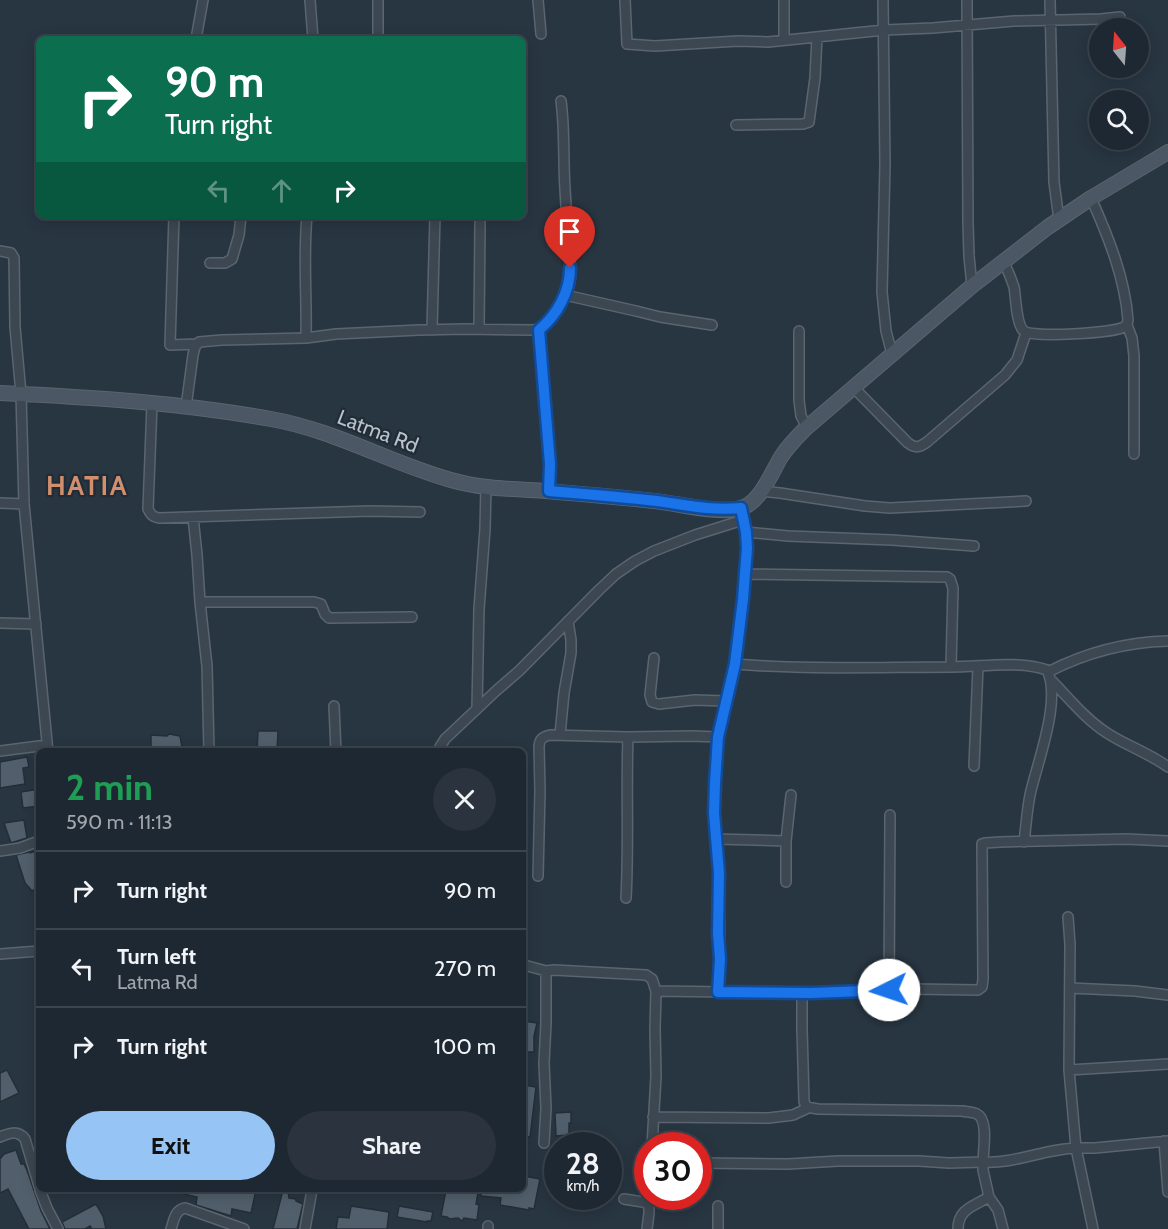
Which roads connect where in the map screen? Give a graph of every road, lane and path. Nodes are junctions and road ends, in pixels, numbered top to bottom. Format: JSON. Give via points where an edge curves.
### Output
{"nodes":[{"id":1,"x":203,"y":0,"type":"edge"},
{"id":2,"x":310,"y":0,"type":"edge"},
{"id":3,"x":378,"y":0,"type":"edge"},
{"id":4,"x":538,"y":0,"type":"edge"},
{"id":5,"x":626,"y":0,"type":"edge"},
{"id":6,"x":784,"y":0,"type":"edge"},
{"id":7,"x":883,"y":0,"type":"edge"},
{"id":8,"x":967,"y":0,"type":"edge"},
{"id":9,"x":1050,"y":0,"type":"edge"},
{"id":10,"x":1120,"y":17,"type":"dead end"},
{"id":11,"x":1050,"y":20,"type":"junction"},
{"id":12,"x":966,"y":25,"type":"junction"},
{"id":13,"x":884,"y":30,"type":"junction"},
{"id":14,"x":542,"y":34,"type":"dead end"},
{"id":15,"x":197,"y":36,"type":"edge"},
{"id":16,"x":313,"y":36,"type":"edge"},
{"id":17,"x":378,"y":36,"type":"edge"},
{"id":18,"x":817,"y":37,"type":"junction"},
{"id":19,"x":784,"y":40,"type":"junction"},
{"id":20,"x":561,"y":101,"type":"dead end"},
{"id":21,"x":736,"y":125,"type":"dead end"},
{"id":22,"x":1168,"y":152,"type":"edge"},
{"id":23,"x":1091,"y":198,"type":"junction"},
{"id":24,"x":174,"y":219,"type":"edge"},
{"id":25,"x":241,"y":219,"type":"edge"},
{"id":26,"x":307,"y":219,"type":"edge"},
{"id":27,"x":435,"y":219,"type":"edge"},
{"id":28,"x":1059,"y":220,"type":"junction"},
{"id":29,"x":480,"y":224,"type":"dead end"},
{"id":30,"x":0,"y":251,"type":"edge"},
{"id":31,"x":1003,"y":262,"type":"junction"},
{"id":32,"x":210,"y":263,"type":"dead end"},
{"id":33,"x":972,"y":286,"type":"junction"},
{"id":34,"x":565,"y":295,"type":"junction"},
{"id":35,"x":712,"y":325,"type":"dead end"},
{"id":36,"x":1127,"y":325,"type":"junction"},
{"id":37,"x":479,"y":329,"type":"junction"},
{"id":38,"x":432,"y":330,"type":"junction"},
{"id":39,"x":539,"y":330,"type":"junction"},
{"id":40,"x":799,"y":331,"type":"dead end"},
{"id":41,"x":1026,"y":333,"type":"junction"},
{"id":42,"x":306,"y":338,"type":"junction"},
{"id":43,"x":196,"y":344,"type":"junction"},
{"id":44,"x":892,"y":354,"type":"junction"},
{"id":45,"x":854,"y":388,"type":"junction"},
{"id":46,"x":0,"y":393,"type":"edge"},
{"id":47,"x":21,"y":394,"type":"junction"},
{"id":48,"x":152,"y":404,"type":"junction"},
{"id":49,"x":186,"y":407,"type":"junction"},
{"id":50,"x":807,"y":427,"type":"junction"},
{"id":51,"x":1134,"y":454,"type":"dead end"},
{"id":52,"x":486,"y":487,"type":"junction"},
{"id":53,"x":549,"y":491,"type":"junction"},
{"id":54,"x":761,"y":491,"type":"junction"},
{"id":55,"x":1026,"y":501,"type":"dead end"},
{"id":56,"x":0,"y":503,"type":"edge"},
{"id":57,"x":24,"y":504,"type":"junction"},
{"id":58,"x":420,"y":512,"type":"dead end"},
{"id":59,"x":742,"y":514,"type":"junction"},
{"id":60,"x":193,"y":517,"type":"junction"},
{"id":61,"x":746,"y":532,"type":"junction"},
{"id":62,"x":974,"y":546,"type":"dead end"},
{"id":63,"x":745,"y":574,"type":"junction"},
{"id":64,"x":200,"y":602,"type":"junction"},
{"id":65,"x":412,"y":617,"type":"dead end"},
{"id":66,"x":568,"y":621,"type":"junction"},
{"id":67,"x":0,"y":623,"type":"edge"},
{"id":68,"x":36,"y":624,"type":"junction"},
{"id":69,"x":1168,"y":641,"type":"edge"},
{"id":70,"x":654,"y":658,"type":"dead end"},
{"id":71,"x":735,"y":664,"type":"junction"},
{"id":72,"x":978,"y":666,"type":"junction"},
{"id":73,"x":951,"y":667,"type":"junction"},
{"id":74,"x":1049,"y":676,"type":"junction"},
{"id":75,"x":725,"y":701,"type":"junction"},
{"id":76,"x":334,"y":706,"type":"dead end"},
{"id":77,"x":477,"y":708,"type":"junction"},
{"id":78,"x":560,"y":735,"type":"junction"},
{"id":79,"x":628,"y":737,"type":"junction"},
{"id":80,"x":718,"y":737,"type":"junction"},
{"id":81,"x":36,"y":748,"type":"edge"},
{"id":82,"x":48,"y":748,"type":"edge"},
{"id":83,"x":209,"y":748,"type":"edge"},
{"id":84,"x":336,"y":748,"type":"edge"},
{"id":85,"x":439,"y":748,"type":"edge"},
{"id":86,"x":0,"y":750,"type":"edge"},
{"id":87,"x":974,"y":766,"type":"dead end"},
{"id":88,"x":1168,"y":767,"type":"edge"},
{"id":89,"x":791,"y":795,"type":"dead end"},
{"id":90,"x":890,"y":815,"type":"dead end"},
{"id":91,"x":716,"y":839,"type":"junction"},
{"id":92,"x":786,"y":841,"type":"junction"},
{"id":93,"x":36,"y":842,"type":"edge"},
{"id":94,"x":1024,"y":842,"type":"junction"},
{"id":95,"x":1168,"y":842,"type":"edge"},
{"id":96,"x":0,"y":851,"type":"edge"},
{"id":97,"x":538,"y":876,"type":"dead end"},
{"id":98,"x":786,"y":882,"type":"dead end"},
{"id":99,"x":626,"y":898,"type":"dead end"},
{"id":100,"x":1068,"y":917,"type":"dead end"},
{"id":101,"x":36,"y":951,"type":"edge"},
{"id":102,"x":0,"y":954,"type":"edge"},
{"id":103,"x":526,"y":966,"type":"edge"},
{"id":104,"x":546,"y":971,"type":"junction"},
{"id":105,"x":1070,"y":988,"type":"junction"},
{"id":106,"x":889,"y":990,"type":"junction"},
{"id":107,"x":656,"y":991,"type":"junction"},
{"id":108,"x":718,"y":992,"type":"junction"},
{"id":109,"x":802,"y":993,"type":"junction"},
{"id":110,"x":1168,"y":995,"type":"edge"},
{"id":111,"x":1168,"y":1064,"type":"edge"},
{"id":112,"x":1070,"y":1070,"type":"junction"},
{"id":113,"x":808,"y":1108,"type":"junction"},
{"id":114,"x":653,"y":1117,"type":"junction"},
{"id":115,"x":545,"y":1132,"type":"edge"},
{"id":116,"x":652,"y":1132,"type":"edge"},
{"id":117,"x":0,"y":1137,"type":"edge"},
{"id":118,"x":1166,"y":1141,"type":"edge"},
{"id":119,"x":1076,"y":1148,"type":"junction"},
{"id":120,"x":983,"y":1162,"type":"junction"},
{"id":121,"x":712,"y":1163,"type":"edge"},
{"id":122,"x":36,"y":1175,"type":"edge"},
{"id":123,"x":41,"y":1192,"type":"edge"},
{"id":124,"x":312,"y":1192,"type":"edge"},
{"id":125,"x":1168,"y":1192,"type":"edge"},
{"id":126,"x":989,"y":1197,"type":"junction"},
{"id":127,"x":624,"y":1198,"type":"dead end"},
{"id":128,"x":718,"y":1206,"type":"dead end"},
{"id":129,"x":58,"y":1229,"type":"edge"},
{"id":130,"x":171,"y":1229,"type":"edge"},
{"id":131,"x":244,"y":1229,"type":"edge"},
{"id":132,"x":305,"y":1229,"type":"edge"},
{"id":133,"x":647,"y":1229,"type":"edge"},
{"id":134,"x":718,"y":1229,"type":"edge"},
{"id":135,"x":958,"y":1229,"type":"edge"},
{"id":136,"x":1003,"y":1229,"type":"edge"},
{"id":137,"x":1093,"y":1229,"type":"edge"}],
"edges":[{"from":1,"to":15,"type":"street"},
{"from":2,"to":16,"type":"street"},
{"from":3,"to":17,"type":"street"},
{"from":4,"to":14,"type":"street"},
{"from":5,"to":19,"type":"street","via":[[627,44]]},
{"from":6,"to":19,"type":"street"},
{"from":7,"to":13,"type":"street"},
{"from":8,"to":12,"type":"street"},
{"from":9,"to":11,"type":"street"},
{"from":10,"to":11,"type":"street"},
{"from":11,"to":12,"type":"street"},
{"from":11,"to":28,"type":"street","via":[[1054,182]]},
{"from":12,"to":13,"type":"street"},
{"from":12,"to":33,"type":"street"},
{"from":13,"to":18,"type":"street"},
{"from":13,"to":44,"type":"street","via":[[882,292]]},
{"from":18,"to":19,"type":"street"},
{"from":18,"to":21,"type":"street","via":[[809,122]]},
{"from":20,"to":34,"type":"street","via":[[570,268]]},
{"from":22,"to":23,"type":"street"},
{"from":23,"to":28,"type":"street"},
{"from":23,"to":36,"type":"street","via":[[1122,284]]},
{"from":24,"to":43,"type":"street","via":[[170,345]]},
{"from":25,"to":32,"type":"street","via":[[232,259]]},
{"from":26,"to":42,"type":"street"},
{"from":27,"to":38,"type":"street"},
{"from":28,"to":31,"type":"street"},
{"from":29,"to":37,"type":"street"},
{"from":30,"to":47,"type":"street","via":[[11,253],[14,258]]},
{"from":31,"to":33,"type":"street"},
{"from":31,"to":41,"type":"street","via":[[1014,286],[1019,323]]},
{"from":33,"to":44,"type":"street"},
{"from":34,"to":35,"type":"street"},
{"from":34,"to":39,"type":"street"},
{"from":36,"to":41,"type":"street","via":[[1058,335]]},
{"from":36,"to":51,"type":"street","via":[[1134,356]]},
{"from":37,"to":38,"type":"street"},
{"from":37,"to":39,"type":"street"},
{"from":38,"to":42,"type":"street"},
{"from":39,"to":53,"type":"street"},
{"from":40,"to":50,"type":"street","via":[[798,400]]},
{"from":41,"to":45,"type":"street","via":[[1017,360],[1005,375],[918,447],[912,447]]},
{"from":42,"to":43,"type":"street"},
{"from":43,"to":49,"type":"street"},
{"from":44,"to":45,"type":"street"},
{"from":45,"to":50,"type":"street"},
{"from":46,"to":47,"type":"street","name":"Latma Rd"},
{"from":47,"to":48,"type":"street","name":"Latma Rd"},
{"from":47,"to":57,"type":"street"},
{"from":48,"to":49,"type":"street","name":"Latma Rd"},
{"from":48,"to":60,"type":"street","via":[[148,509],[159,518]]},
{"from":49,"to":52,"type":"street","name":"Latma Rd","via":[[296,424],[453,481]]},
{"from":50,"to":54,"type":"street","via":[[782,455]]},
{"from":52,"to":53,"type":"street","name":"Latma Rd"},
{"from":52,"to":77,"type":"street"},
{"from":53,"to":59,"type":"street","name":"Latma Rd","via":[[659,501]]},
{"from":54,"to":55,"type":"street","via":[[890,508]]},
{"from":54,"to":59,"type":"street"},
{"from":56,"to":57,"type":"street"},
{"from":57,"to":68,"type":"street"},
{"from":58,"to":60,"type":"street","via":[[370,510]]},
{"from":59,"to":61,"type":"street"},
{"from":59,"to":66,"type":"street","via":[[635,561]]},
{"from":60,"to":64,"type":"street"},
{"from":61,"to":62,"type":"street"},
{"from":61,"to":63,"type":"street"},
{"from":63,"to":71,"type":"street"},
{"from":63,"to":73,"type":"street","via":[[950,579]]},
{"from":64,"to":65,"type":"street","via":[[308,602],[321,604],[329,618]]},
{"from":64,"to":83,"type":"street","via":[[207,666]]},
{"from":66,"to":77,"type":"street"},
{"from":66,"to":78,"type":"street","via":[[571,653]]},
{"from":67,"to":68,"type":"street"},
{"from":68,"to":82,"type":"street"},
{"from":69,"to":74,"type":"street","via":[[1124,645],[1084,656]]},
{"from":70,"to":75,"type":"street","via":[[652,702]]},
{"from":71,"to":73,"type":"street"},
{"from":71,"to":75,"type":"street"},
{"from":72,"to":73,"type":"street"},
{"from":72,"to":74,"type":"street","via":[[1044,669]]},
{"from":72,"to":87,"type":"street"},
{"from":74,"to":88,"type":"street","via":[[1103,730]]},
{"from":74,"to":94,"type":"street","via":[[1048,729],[1030,797]]},
{"from":75,"to":80,"type":"street"},
{"from":76,"to":84,"type":"street"},
{"from":77,"to":85,"type":"street"},
{"from":78,"to":79,"type":"street"},
{"from":78,"to":97,"type":"street","via":[[544,736],[538,746]]},
{"from":79,"to":80,"type":"street"},
{"from":79,"to":99,"type":"street"},
{"from":80,"to":91,"type":"street"},
{"from":81,"to":86,"type":"street"},
{"from":89,"to":92,"type":"street"},
{"from":90,"to":106,"type":"street"},
{"from":91,"to":92,"type":"street"},
{"from":91,"to":108,"type":"street"},
{"from":92,"to":98,"type":"street"},
{"from":93,"to":96,"type":"street"},
{"from":94,"to":95,"type":"street"},
{"from":94,"to":106,"type":"street","via":[[981,846],[980,989]]},
{"from":100,"to":105,"type":"street"},
{"from":101,"to":102,"type":"street"},
{"from":103,"to":104,"type":"street"},
{"from":104,"to":107,"type":"street","via":[[646,975]]},
{"from":104,"to":115,"type":"street"},
{"from":105,"to":110,"type":"street"},
{"from":105,"to":112,"type":"street"},
{"from":106,"to":109,"type":"street"},
{"from":107,"to":108,"type":"street"},
{"from":107,"to":114,"type":"street"},
{"from":108,"to":109,"type":"street"},
{"from":109,"to":113,"type":"street","via":[[804,1101]]},
{"from":111,"to":112,"type":"street"},
{"from":112,"to":119,"type":"street"},
{"from":113,"to":114,"type":"street","via":[[769,1118]]},
{"from":113,"to":120,"type":"street","via":[[975,1113],[984,1126]]},
{"from":114,"to":116,"type":"street"},
{"from":117,"to":122,"type":"street","via":[[22,1135]]},
{"from":118,"to":119,"type":"street"},
{"from":118,"to":125,"type":"street"},
{"from":119,"to":120,"type":"street"},
{"from":119,"to":137,"type":"street"},
{"from":120,"to":121,"type":"street"},
{"from":120,"to":126,"type":"street"},
{"from":123,"to":129,"type":"street"},
{"from":124,"to":132,"type":"street"},
{"from":126,"to":135,"type":"street","via":[[962,1213]]},
{"from":126,"to":136,"type":"street","via":[[998,1210]]},
{"from":127,"to":133,"type":"street","via":[[649,1205]]},
{"from":128,"to":134,"type":"street"},
{"from":130,"to":131,"type":"street","via":[[178,1211],[186,1208]]}]}
